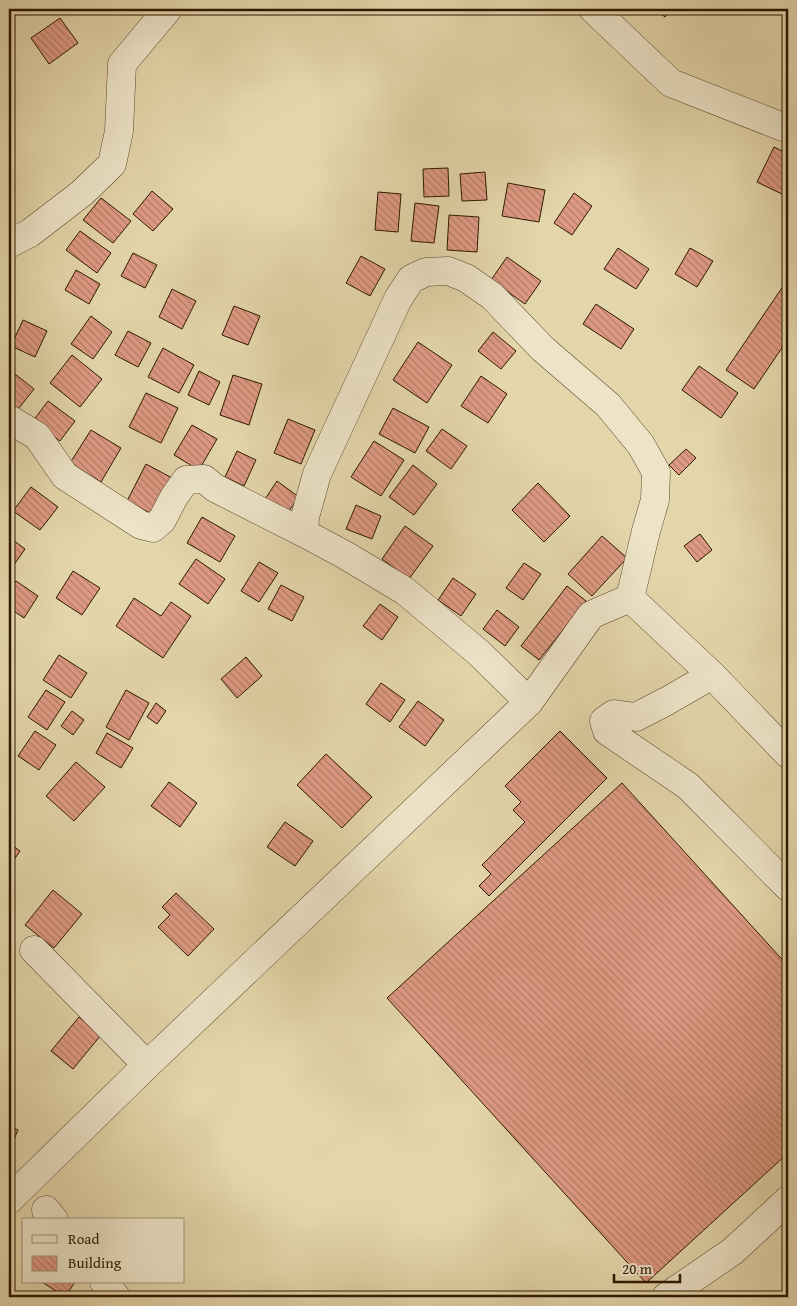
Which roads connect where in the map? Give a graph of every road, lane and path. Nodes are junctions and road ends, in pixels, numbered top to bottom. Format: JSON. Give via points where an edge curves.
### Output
{"nodes":[{"id":1,"x":168,"y":9,"type":"edge"},
{"id":2,"x":593,"y":9,"type":"edge"},
{"id":3,"x":788,"y":128,"type":"edge"},
{"id":4,"x":9,"y":244,"type":"edge"},
{"id":5,"x":9,"y":419,"type":"edge"},
{"id":6,"x":304,"y":533,"type":"junction"},
{"id":7,"x":630,"y":598,"type":"junction"},
{"id":8,"x":712,"y":675,"type":"junction"},
{"id":9,"x":530,"y":702,"type":"junction"},
{"id":10,"x":788,"y":754,"type":"edge"},
{"id":11,"x":788,"y":887,"type":"edge"},
{"id":12,"x":34,"y":950,"type":"dead end"},
{"id":13,"x":147,"y":1065,"type":"junction"},
{"id":14,"x":9,"y":1200,"type":"edge"},
{"id":15,"x":788,"y":1200,"type":"edge"},
{"id":16,"x":106,"y":1284,"type":"edge"},
{"id":17,"x":116,"y":1297,"type":"edge"},
{"id":18,"x":666,"y":1297,"type":"edge"}],
"edges":[{"from":1,"to":4,"type":"street","via":[[122,64],[119,130],[112,164],[75,199],[30,234]]},
{"from":2,"to":3,"type":"street","via":[[671,83]]},
{"from":5,"to":6,"type":"street","via":[[37,436],[65,476],[142,525],[153,528],[162,520],[186,480],[204,479],[215,488]]},
{"from":6,"to":7,"type":"street","via":[[304,517],[317,474],[398,299],[411,279],[426,272],[448,272],[466,278],[492,296],[543,349],[608,405],[641,445],[656,472],[655,500]]},
{"from":6,"to":9,"type":"street","via":[[405,591]]},
{"from":7,"to":8,"type":"street"},
{"from":7,"to":9,"type":"street","via":[[591,615]]},
{"from":8,"to":10,"type":"street"},
{"from":8,"to":11,"type":"street","via":[[636,716],[614,714],[604,720],[607,731],[688,786]]},
{"from":9,"to":13,"type":"street"},
{"from":12,"to":13,"type":"street"},
{"from":13,"to":14,"type":"street"},
{"from":15,"to":18,"type":"street","via":[[733,1252]]},
{"from":16,"to":17,"type":"street"}]}
